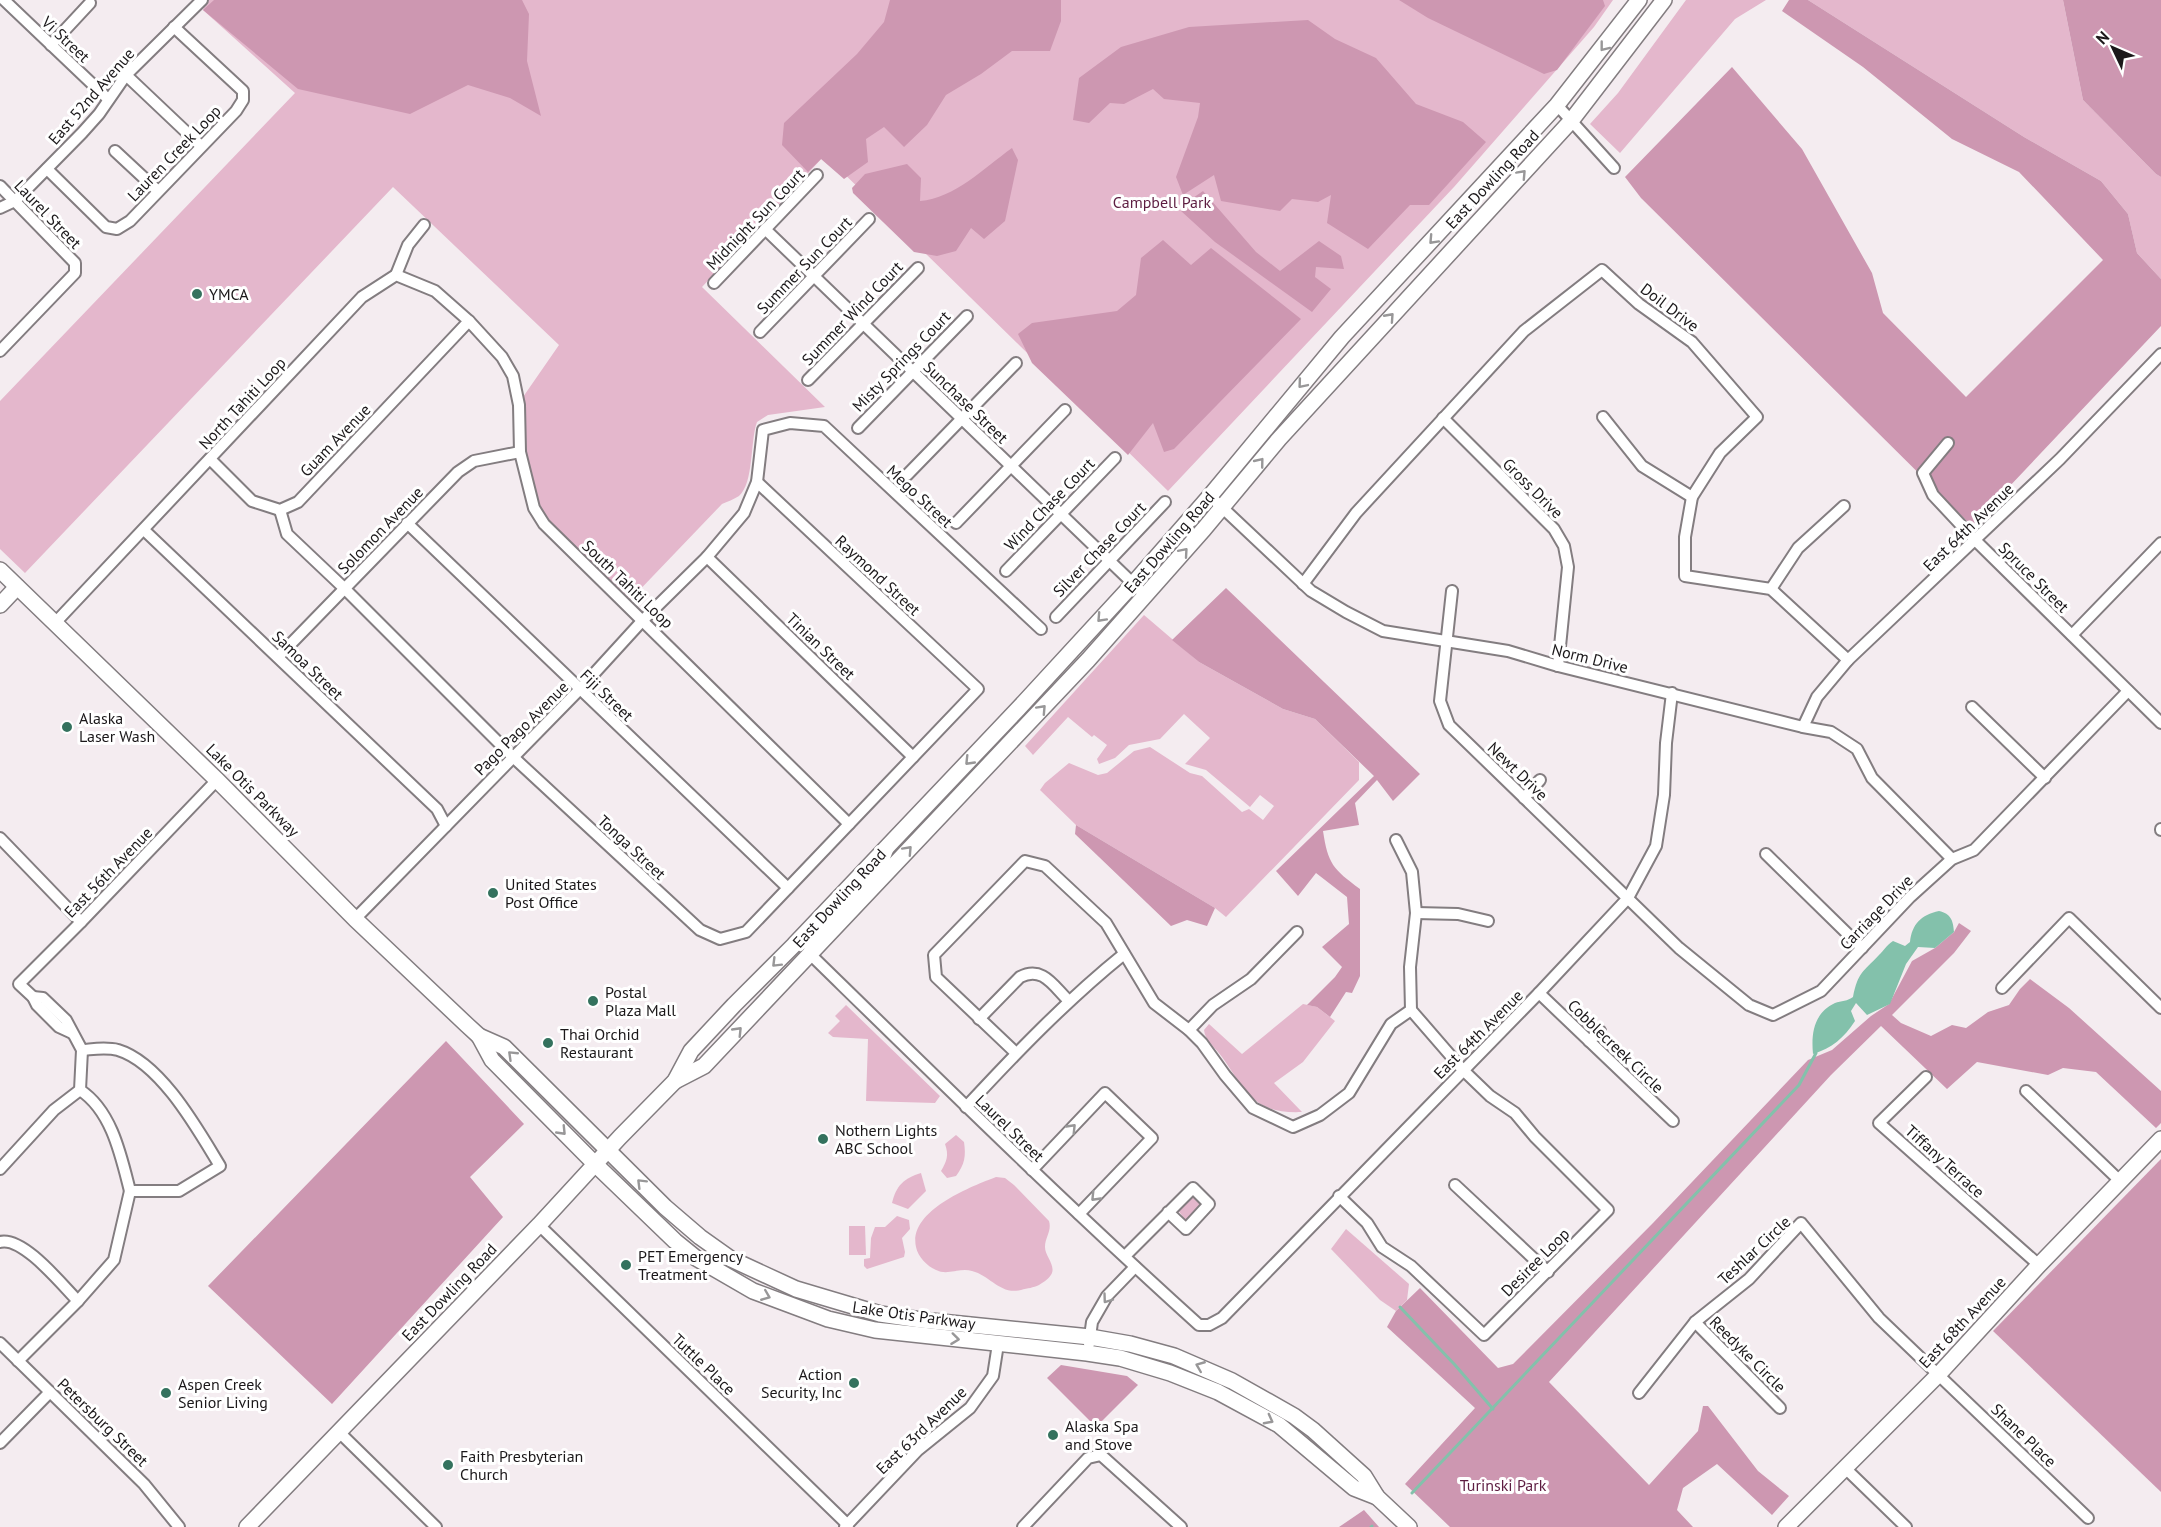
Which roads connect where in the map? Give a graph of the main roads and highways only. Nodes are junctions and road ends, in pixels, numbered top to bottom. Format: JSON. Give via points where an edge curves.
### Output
{"nodes":[{"id":1,"x":1639,"y":0,"type":"edge"},
{"id":2,"x":1664,"y":0,"type":"edge"},
{"id":3,"x":0,"y":570,"type":"edge"},
{"id":4,"x":17,"y":587,"type":"junction"},
{"id":5,"x":0,"y":605,"type":"edge"},
{"id":6,"x":479,"y":1036,"type":"junction"},
{"id":7,"x":675,"y":1082,"type":"junction"},
{"id":8,"x":2161,"y":1138,"type":"edge"},
{"id":9,"x":608,"y":1150,"type":"junction"},
{"id":10,"x":595,"y":1164,"type":"junction"},
{"id":11,"x":1038,"y":1332,"type":"junction"},
{"id":12,"x":998,"y":1344,"type":"junction"},
{"id":13,"x":1296,"y":1438,"type":"junction"},
{"id":14,"x":1345,"y":1457,"type":"junction"},
{"id":15,"x":1377,"y":1497,"type":"junction"},
{"id":16,"x":247,"y":1527,"type":"edge"},
{"id":17,"x":1409,"y":1527,"type":"edge"},
{"id":18,"x":1786,"y":1527,"type":"edge"}],
"edges":[{"from":1,"to":7,"type":"main road","name":"East Dowling Road","one_way":true,"via":[[1557,105],[1342,337],[1133,584],[691,1051]]},
{"from":7,"to":2,"type":"main road","name":"East Dowling Road","one_way":true,"via":[[704,1066],[1146,596],[1279,439],[1571,121]]},
{"from":3,"to":4,"type":"main road","name":"Lake Otis Parkway"},
{"from":4,"to":5,"type":"main road"},
{"from":4,"to":6,"type":"main road","name":"Lake Otis Parkway"},
{"from":9,"to":6,"type":"main road","name":"Lake Otis Parkway","one_way":true,"via":[[504,1047]]},
{"from":6,"to":10,"type":"main road","name":"Lake Otis Parkway","one_way":true,"via":[[492,1060]]},
{"from":7,"to":9,"type":"main road","name":"East Dowling Road"},
{"from":8,"to":18,"type":"main road","name":"East 68th Avenue","via":[[1939,1374]]},
{"from":9,"to":10,"type":"main road","name":"East Dowling Road"},
{"from":11,"to":9,"type":"main road","name":"Lake Otis Parkway","one_way":true,"via":[[880,1314],[787,1286],[731,1259],[700,1237]]},
{"from":10,"to":12,"type":"main road","name":"Lake Otis Parkway","one_way":true,"via":[[696,1258],[753,1291],[828,1319],[875,1330]]},
{"from":10,"to":16,"type":"main road","name":"East Dowling Road"},
{"from":11,"to":12,"type":"main road","via":[[1012,1336]]},
{"from":14,"to":11,"type":"main road","name":"Lake Otis Parkway","one_way":true,"via":[[1294,1416],[1210,1371],[1165,1354],[1090,1337]]},
{"from":12,"to":13,"type":"main road","name":"Lake Otis Parkway","one_way":true,"via":[[1120,1358],[1183,1377],[1218,1392]]},
{"from":13,"to":14,"type":"main road","via":[[1311,1437],[1336,1457]]},
{"from":13,"to":15,"type":"main road","name":"Lake Otis Parkway","via":[[1354,1488]]},
{"from":14,"to":15,"type":"main road","name":"Lake Otis Parkway"},
{"from":15,"to":17,"type":"main road","name":"Lake Otis Parkway"}]}
